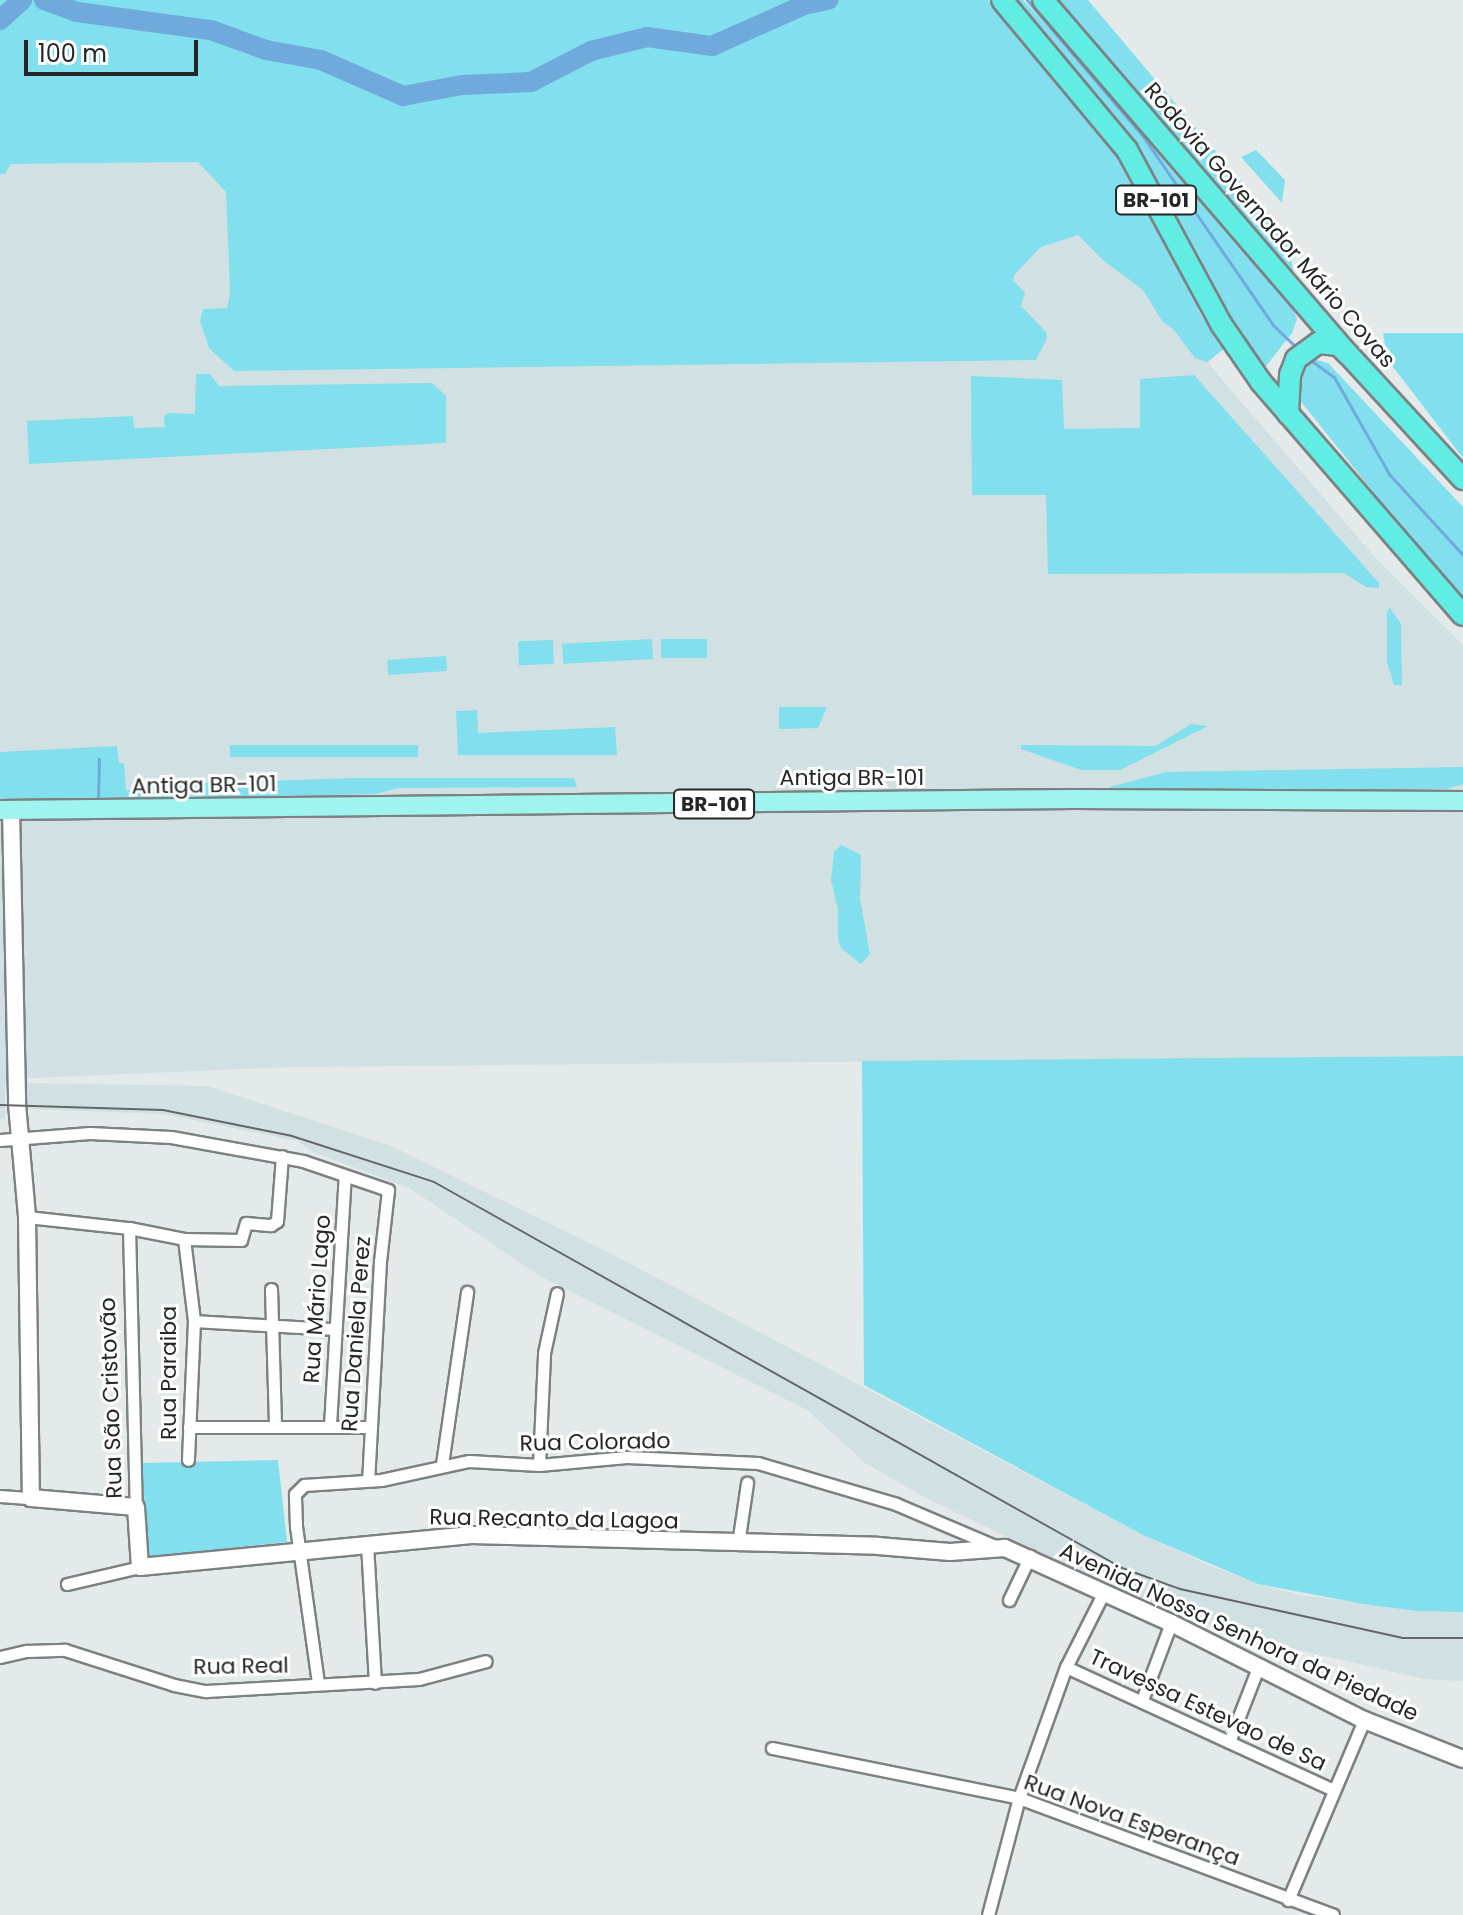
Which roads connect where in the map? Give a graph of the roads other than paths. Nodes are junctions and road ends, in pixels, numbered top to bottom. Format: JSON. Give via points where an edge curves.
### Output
{"nodes":[{"id":1,"x":1002,"y":0,"type":"edge"},
{"id":2,"x":1043,"y":0,"type":"edge"},
{"id":3,"x":1348,"y":354,"type":"junction"},
{"id":4,"x":1288,"y":414,"type":"junction"},
{"id":5,"x":1463,"y":479,"type":"edge"},
{"id":6,"x":1463,"y":615,"type":"edge"},
{"id":7,"x":1463,"y":790,"type":"edge"},
{"id":8,"x":1417,"y":801,"type":"junction"},
{"id":9,"x":1463,"y":801,"type":"edge"},
{"id":10,"x":6,"y":810,"type":"edge"},
{"id":11,"x":20,"y":1139,"type":"junction"},
{"id":12,"x":0,"y":1140,"type":"edge"},
{"id":13,"x":282,"y":1156,"type":"junction"},
{"id":14,"x":345,"y":1176,"type":"junction"},
{"id":15,"x":27,"y":1217,"type":"junction"},
{"id":16,"x":129,"y":1228,"type":"junction"},
{"id":17,"x":184,"y":1239,"type":"junction"},
{"id":18,"x":271,"y":1289,"type":"dead end"},
{"id":19,"x":467,"y":1292,"type":"dead end"},
{"id":20,"x":557,"y":1293,"type":"dead end"},
{"id":21,"x":194,"y":1321,"type":"junction"},
{"id":22,"x":271,"y":1326,"type":"junction"},
{"id":23,"x":334,"y":1329,"type":"junction"},
{"id":24,"x":275,"y":1425,"type":"junction"},
{"id":25,"x":330,"y":1425,"type":"junction"},
{"id":26,"x":189,"y":1427,"type":"junction"},
{"id":27,"x":369,"y":1427,"type":"junction"},
{"id":28,"x":188,"y":1460,"type":"dead end"},
{"id":29,"x":442,"y":1464,"type":"junction"},
{"id":30,"x":539,"y":1465,"type":"junction"},
{"id":31,"x":368,"y":1481,"type":"junction"},
{"id":32,"x":747,"y":1483,"type":"dead end"},
{"id":33,"x":0,"y":1496,"type":"edge"},
{"id":34,"x":31,"y":1498,"type":"junction"},
{"id":35,"x":136,"y":1507,"type":"junction"},
{"id":36,"x":367,"y":1544,"type":"junction"},
{"id":37,"x":738,"y":1544,"type":"junction"},
{"id":38,"x":995,"y":1546,"type":"junction"},
{"id":39,"x":298,"y":1552,"type":"junction"},
{"id":40,"x":1030,"y":1556,"type":"junction"},
{"id":41,"x":140,"y":1567,"type":"junction"},
{"id":42,"x":67,"y":1584,"type":"dead end"},
{"id":43,"x":1104,"y":1592,"type":"junction"},
{"id":44,"x":1009,"y":1600,"type":"dead end"},
{"id":45,"x":1171,"y":1623,"type":"junction"},
{"id":46,"x":0,"y":1657,"type":"edge"},
{"id":47,"x":486,"y":1661,"type":"dead end"},
{"id":48,"x":1259,"y":1665,"type":"junction"},
{"id":49,"x":1066,"y":1667,"type":"junction"},
{"id":50,"x":318,"y":1683,"type":"junction"},
{"id":51,"x":375,"y":1683,"type":"junction"},
{"id":52,"x":1142,"y":1700,"type":"junction"},
{"id":53,"x":1364,"y":1720,"type":"junction"},
{"id":54,"x":1229,"y":1742,"type":"junction"},
{"id":55,"x":772,"y":1748,"type":"dead end"},
{"id":56,"x":1463,"y":1759,"type":"edge"},
{"id":57,"x":1334,"y":1790,"type":"junction"},
{"id":58,"x":1019,"y":1798,"type":"junction"},
{"id":59,"x":1288,"y":1900,"type":"junction"},
{"id":60,"x":988,"y":1915,"type":"edge"},
{"id":61,"x":1333,"y":1915,"type":"edge"}],
"edges":[{"from":1,"to":4,"type":"highway","number":"BR-101","via":[[1127,150],[1221,324]]},
{"from":2,"to":3,"type":"highway","name":"Rodovia Governador Mário Covas","number":"BR-101"},
{"from":3,"to":4,"type":"highway","via":[[1338,345],[1318,343],[1296,359]]},
{"from":3,"to":5,"type":"highway","name":"Rodovia Governador Mário Covas","number":"BR-101"},
{"from":4,"to":6,"type":"highway","number":"BR-101"},
{"from":7,"to":8,"type":"main road","number":"BR-101"},
{"from":8,"to":9,"type":"main road","number":"BR-101"},
{"from":8,"to":10,"type":"main road","name":"Antiga BR-101","number":"BR-101","via":[[1076,799]]},
{"from":10,"to":11,"type":"street"},
{"from":11,"to":12,"type":"street"},
{"from":11,"to":13,"type":"street","via":[[142,1135]]},
{"from":11,"to":15,"type":"street"},
{"from":13,"to":14,"type":"street"},
{"from":13,"to":17,"type":"street","via":[[275,1224],[246,1223],[241,1240]]},
{"from":14,"to":23,"type":"street","name":"Rua Mário Lago"},
{"from":14,"to":27,"type":"street","name":"Rua Daniela Perez","via":[[388,1190]]},
{"from":15,"to":16,"type":"street"},
{"from":15,"to":34,"type":"street"},
{"from":16,"to":17,"type":"street"},
{"from":16,"to":35,"type":"street","name":"Rua São Cristovão"},
{"from":17,"to":21,"type":"street","name":"Rua Paraiba"},
{"from":18,"to":22,"type":"street"},
{"from":19,"to":29,"type":"street"},
{"from":20,"to":30,"type":"street","via":[[544,1353]]},
{"from":21,"to":22,"type":"street"},
{"from":21,"to":26,"type":"street","name":"Rua Paraiba"},
{"from":22,"to":23,"type":"street"},
{"from":22,"to":24,"type":"street"},
{"from":23,"to":25,"type":"street","name":"Rua Mário Lago"},
{"from":24,"to":25,"type":"street"},
{"from":24,"to":26,"type":"street"},
{"from":25,"to":27,"type":"street"},
{"from":26,"to":28,"type":"street","name":"Rua Paraiba"},
{"from":27,"to":31,"type":"street","name":"Rua Daniela Perez"},
{"from":29,"to":30,"type":"street","name":"Rua Colorado"},
{"from":29,"to":31,"type":"street","name":"Rua Colorado"},
{"from":30,"to":38,"type":"street","name":"Rua Colorado","via":[[627,1457],[758,1463],[896,1504]]},
{"from":31,"to":39,"type":"street","name":"Rua Colorado","via":[[299,1486]]},
{"from":32,"to":37,"type":"street"},
{"from":33,"to":34,"type":"street"},
{"from":34,"to":35,"type":"street"},
{"from":35,"to":41,"type":"street","name":"Rua São Cristovão"},
{"from":36,"to":37,"type":"street","name":"Rua Recanto da Lagoa","via":[[496,1535]]},
{"from":36,"to":39,"type":"street","name":"Rua Recanto da Lagoa"},
{"from":36,"to":51,"type":"street"},
{"from":37,"to":38,"type":"street","name":"Rua Recanto da Lagoa","via":[[960,1552]]},
{"from":38,"to":40,"type":"street","name":"Avenida Nossa Senhora da Piedade"},
{"from":39,"to":41,"type":"street","name":"Rua Recanto da Lagoa"},
{"from":39,"to":50,"type":"street"},
{"from":40,"to":43,"type":"street","name":"Avenida Nossa Senhora da Piedade"},
{"from":40,"to":44,"type":"street"},
{"from":41,"to":42,"type":"street","name":"Rua Recanto da Lagoa"},
{"from":43,"to":45,"type":"street","name":"Avenida Nossa Senhora da Piedade"},
{"from":43,"to":49,"type":"street"},
{"from":45,"to":48,"type":"street","name":"Avenida Nossa Senhora da Piedade"},
{"from":45,"to":52,"type":"street"},
{"from":46,"to":50,"type":"street","name":"Rua Real","via":[[65,1650],[206,1691]]},
{"from":47,"to":51,"type":"street","name":"Rua Real","via":[[419,1679]]},
{"from":48,"to":53,"type":"street","name":"Avenida Nossa Senhora da Piedade"},
{"from":48,"to":54,"type":"street"},
{"from":49,"to":52,"type":"street","name":"Travessa Estevao de Sa"},
{"from":49,"to":58,"type":"street"},
{"from":50,"to":51,"type":"street","name":"Rua Real"},
{"from":52,"to":54,"type":"street","name":"Travessa Estevao de Sa"},
{"from":53,"to":56,"type":"street","name":"Avenida Nossa Senhora da Piedade"},
{"from":53,"to":57,"type":"street"},
{"from":54,"to":57,"type":"street","name":"Travessa Estevao de Sa"},
{"from":55,"to":58,"type":"street","name":"Rua Nova Esperança"},
{"from":57,"to":59,"type":"street"},
{"from":58,"to":59,"type":"street","name":"Rua Nova Esperança"},
{"from":58,"to":60,"type":"street"},
{"from":59,"to":61,"type":"street","name":"Rua Nova Esperança"}]}
